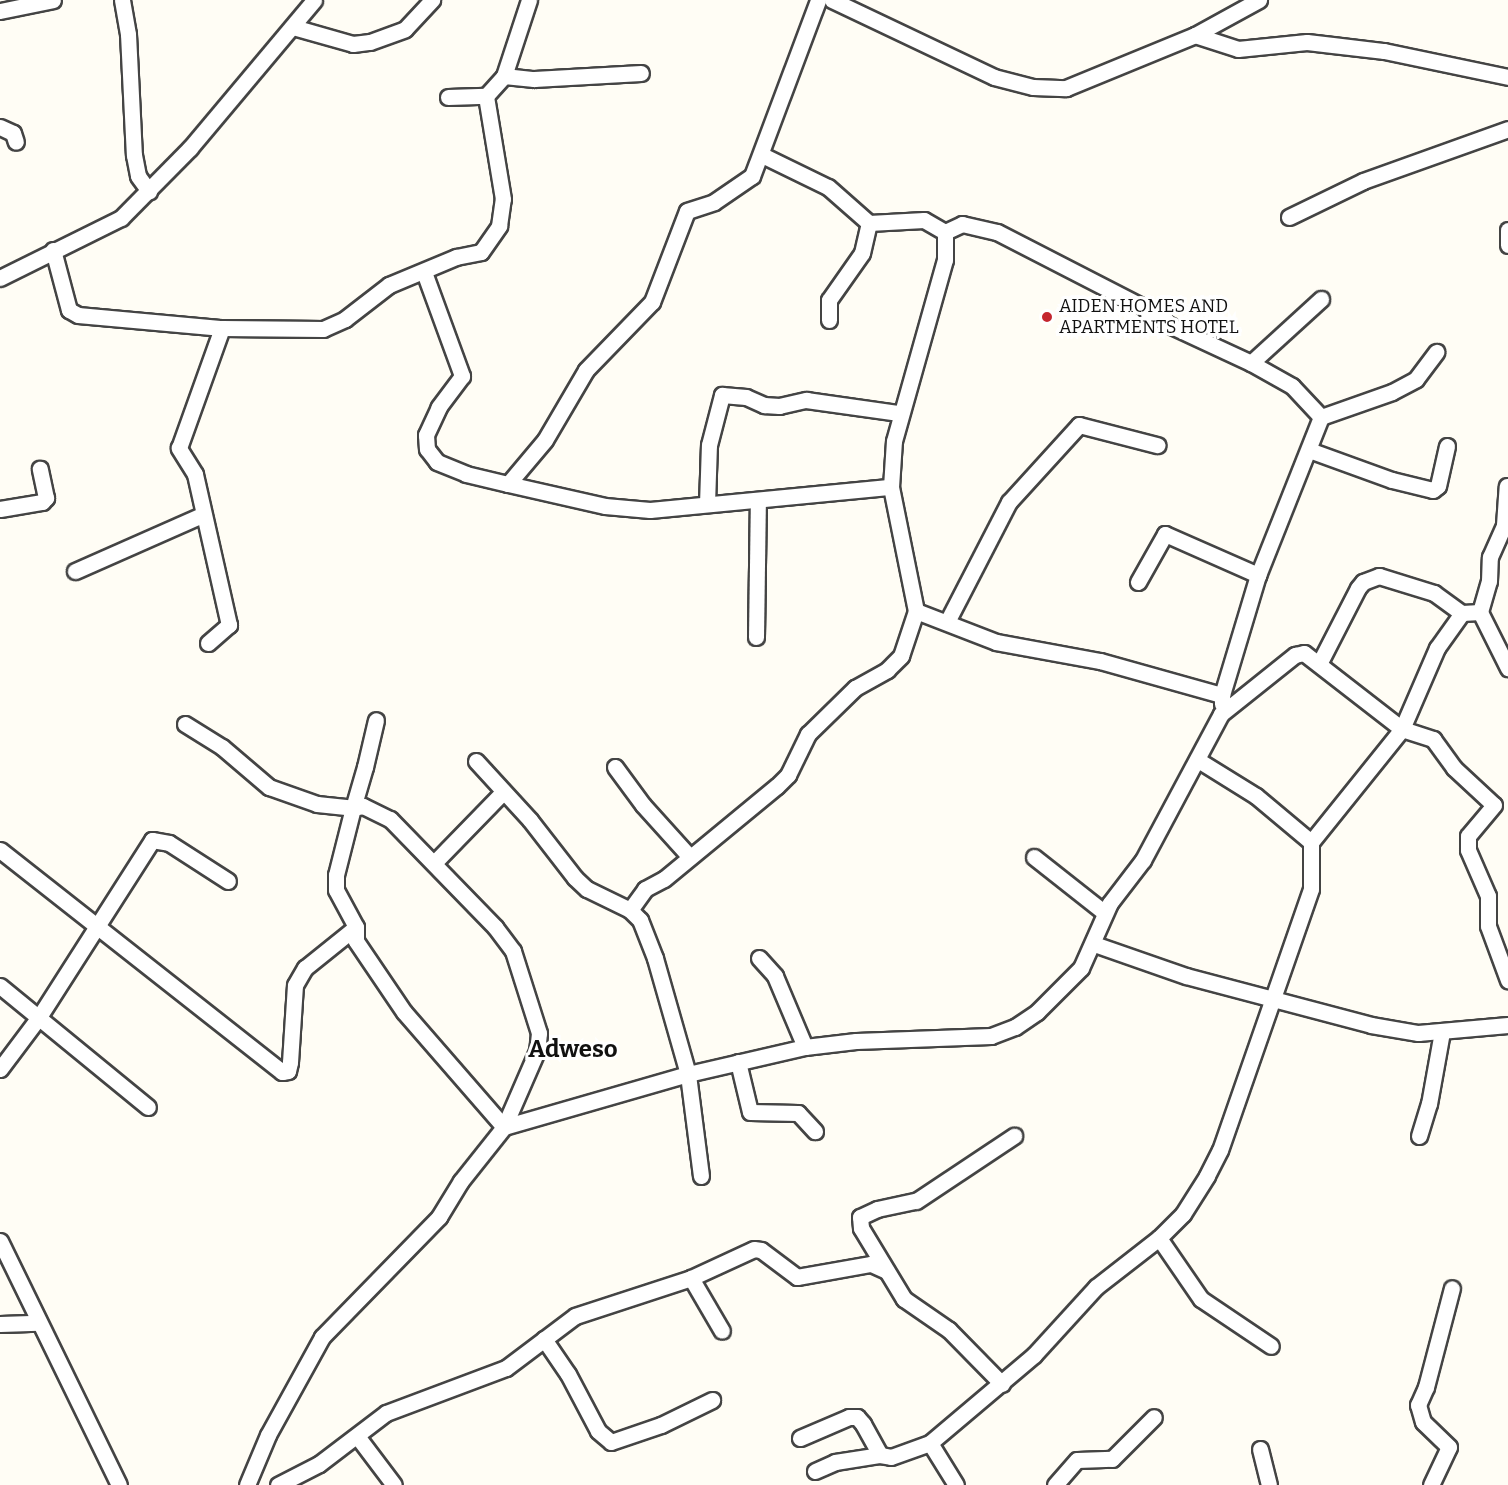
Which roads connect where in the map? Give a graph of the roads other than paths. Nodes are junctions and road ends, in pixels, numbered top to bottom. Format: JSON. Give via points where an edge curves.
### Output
{"nodes":[{"id":1,"x":53,"y":0,"type":"edge"},
{"id":2,"x":122,"y":0,"type":"edge"},
{"id":3,"x":314,"y":0,"type":"edge"},
{"id":4,"x":432,"y":0,"type":"edge"},
{"id":5,"x":529,"y":0,"type":"edge"},
{"id":6,"x":818,"y":0,"type":"edge"},
{"id":7,"x":832,"y":0,"type":"edge"},
{"id":8,"x":1259,"y":0,"type":"edge"},
{"id":9,"x":35,"y":1,"type":"edge"},
{"id":10,"x":0,"y":11,"type":"edge"},
{"id":11,"x":293,"y":27,"type":"junction"},
{"id":12,"x":1196,"y":35,"type":"junction"},
{"id":13,"x":641,"y":74,"type":"dead end"},
{"id":14,"x":504,"y":76,"type":"junction"},
{"id":15,"x":1508,"y":77,"type":"edge"},
{"id":16,"x":486,"y":96,"type":"junction"},
{"id":17,"x":448,"y":97,"type":"dead end"},
{"id":18,"x":0,"y":127,"type":"edge"},
{"id":19,"x":1508,"y":129,"type":"edge"},
{"id":20,"x":16,"y":142,"type":"dead end"},
{"id":21,"x":762,"y":155,"type":"junction"},
{"id":22,"x":149,"y":191,"type":"junction"},
{"id":23,"x":1289,"y":217,"type":"dead end"},
{"id":24,"x":869,"y":223,"type":"junction"},
{"id":25,"x":1508,"y":230,"type":"edge"},
{"id":26,"x":945,"y":232,"type":"junction"},
{"id":27,"x":1508,"y":245,"type":"edge"},
{"id":28,"x":53,"y":250,"type":"junction"},
{"id":29,"x":424,"y":272,"type":"junction"},
{"id":30,"x":0,"y":278,"type":"edge"},
{"id":31,"x":1321,"y":299,"type":"dead end"},
{"id":32,"x":829,"y":320,"type":"dead end"},
{"id":33,"x":222,"y":328,"type":"junction"},
{"id":34,"x":1436,"y":352,"type":"dead end"},
{"id":35,"x":1251,"y":363,"type":"junction"},
{"id":36,"x":899,"y":413,"type":"junction"},
{"id":37,"x":1321,"y":417,"type":"junction"},
{"id":38,"x":1157,"y":445,"type":"dead end"},
{"id":39,"x":1447,"y":446,"type":"dead end"},
{"id":40,"x":1309,"y":450,"type":"junction"},
{"id":41,"x":40,"y":470,"type":"dead end"},
{"id":42,"x":508,"y":484,"type":"junction"},
{"id":43,"x":1507,"y":486,"type":"edge"},
{"id":44,"x":891,"y":487,"type":"junction"},
{"id":45,"x":758,"y":502,"type":"junction"},
{"id":46,"x":707,"y":504,"type":"junction"},
{"id":47,"x":0,"y":509,"type":"edge"},
{"id":48,"x":202,"y":515,"type":"junction"},
{"id":49,"x":1506,"y":526,"type":"edge"},
{"id":50,"x":75,"y":572,"type":"dead end"},
{"id":51,"x":1258,"y":575,"type":"junction"},
{"id":52,"x":1138,"y":582,"type":"dead end"},
{"id":53,"x":916,"y":611,"type":"junction"},
{"id":54,"x":1480,"y":612,"type":"junction"},
{"id":55,"x":1462,"y":613,"type":"junction"},
{"id":56,"x":946,"y":622,"type":"junction"},
{"id":57,"x":756,"y":637,"type":"dead end"},
{"id":58,"x":208,"y":643,"type":"dead end"},
{"id":59,"x":1319,"y":664,"type":"junction"},
{"id":60,"x":1508,"y":668,"type":"edge"},
{"id":61,"x":1222,"y":695,"type":"junction"},
{"id":62,"x":1221,"y":714,"type":"junction"},
{"id":63,"x":376,"y":720,"type":"dead end"},
{"id":64,"x":185,"y":724,"type":"dead end"},
{"id":65,"x":1402,"y":729,"type":"junction"},
{"id":66,"x":1198,"y":760,"type":"junction"},
{"id":67,"x":476,"y":761,"type":"dead end"},
{"id":68,"x":615,"y":766,"type":"dead end"},
{"id":69,"x":504,"y":792,"type":"junction"},
{"id":70,"x":353,"y":808,"type":"junction"},
{"id":71,"x":1311,"y":842,"type":"junction"},
{"id":72,"x":0,"y":850,"type":"edge"},
{"id":73,"x":690,"y":857,"type":"junction"},
{"id":74,"x":1034,"y":857,"type":"dead end"},
{"id":75,"x":434,"y":863,"type":"junction"},
{"id":76,"x":228,"y":881,"type":"dead end"},
{"id":77,"x":630,"y":910,"type":"junction"},
{"id":78,"x":1105,"y":913,"type":"junction"},
{"id":79,"x":94,"y":926,"type":"junction"},
{"id":80,"x":356,"y":927,"type":"junction"},
{"id":81,"x":1094,"y":944,"type":"junction"},
{"id":82,"x":759,"y":958,"type":"dead end"},
{"id":83,"x":1508,"y":980,"type":"edge"},
{"id":84,"x":0,"y":986,"type":"edge"},
{"id":85,"x":1273,"y":1000,"type":"junction"},
{"id":86,"x":39,"y":1017,"type":"junction"},
{"id":87,"x":1508,"y":1025,"type":"edge"},
{"id":88,"x":1442,"y":1032,"type":"junction"},
{"id":89,"x":805,"y":1047,"type":"junction"},
{"id":90,"x":738,"y":1062,"type":"junction"},
{"id":91,"x":0,"y":1069,"type":"edge"},
{"id":92,"x":688,"y":1074,"type":"junction"},
{"id":93,"x":148,"y":1107,"type":"dead end"},
{"id":94,"x":504,"y":1126,"type":"junction"},
{"id":95,"x":815,"y":1131,"type":"dead end"},
{"id":96,"x":1014,"y":1136,"type":"dead end"},
{"id":97,"x":1419,"y":1136,"type":"dead end"},
{"id":98,"x":701,"y":1176,"type":"dead end"},
{"id":99,"x":1159,"y":1238,"type":"junction"},
{"id":100,"x":0,"y":1240,"type":"edge"},
{"id":101,"x":887,"y":1271,"type":"junction"},
{"id":102,"x":691,"y":1278,"type":"junction"},
{"id":103,"x":1452,"y":1288,"type":"dead end"},
{"id":104,"x":38,"y":1323,"type":"junction"},
{"id":105,"x":0,"y":1324,"type":"edge"},
{"id":106,"x":722,"y":1331,"type":"dead end"},
{"id":107,"x":544,"y":1339,"type":"junction"},
{"id":108,"x":1271,"y":1346,"type":"dead end"},
{"id":109,"x":1002,"y":1384,"type":"junction"},
{"id":110,"x":712,"y":1400,"type":"dead end"},
{"id":111,"x":1154,"y":1418,"type":"dead end"},
{"id":112,"x":357,"y":1436,"type":"junction"},
{"id":113,"x":800,"y":1438,"type":"dead end"},
{"id":114,"x":930,"y":1443,"type":"junction"},
{"id":115,"x":1260,"y":1449,"type":"dead end"},
{"id":116,"x":880,"y":1455,"type":"junction"},
{"id":117,"x":815,"y":1471,"type":"dead end"},
{"id":118,"x":119,"y":1485,"type":"edge"},
{"id":119,"x":247,"y":1485,"type":"edge"},
{"id":120,"x":278,"y":1485,"type":"edge"},
{"id":121,"x":394,"y":1485,"type":"edge"},
{"id":122,"x":956,"y":1485,"type":"edge"},
{"id":123,"x":1054,"y":1485,"type":"edge"},
{"id":124,"x":1269,"y":1485,"type":"edge"},
{"id":125,"x":1431,"y":1485,"type":"edge"}],
"edges":[{"from":1,"to":9,"type":"street"},
{"from":2,"to":22,"type":"street","via":[[128,34],[134,155],[138,176]]},
{"from":3,"to":11,"type":"street"},
{"from":4,"to":11,"type":"street","via":[[405,29],[370,42],[353,44]]},
{"from":5,"to":14,"type":"street"},
{"from":6,"to":21,"type":"street"},
{"from":7,"to":12,"type":"street","via":[[994,77],[1033,87],[1066,88]]},
{"from":8,"to":12,"type":"street"},
{"from":9,"to":10,"type":"street"},
{"from":11,"to":22,"type":"street"},
{"from":12,"to":15,"type":"street","via":[[1238,49],[1307,42],[1384,51]]},
{"from":13,"to":14,"type":"street","via":[[534,79]]},
{"from":14,"to":16,"type":"street"},
{"from":16,"to":17,"type":"street"},
{"from":16,"to":29,"type":"street","via":[[503,199],[499,226],[481,252],[456,257]]},
{"from":18,"to":20,"type":"street","via":[[13,133]]},
{"from":19,"to":23,"type":"street","via":[[1363,181]]},
{"from":21,"to":24,"type":"street","via":[[828,187]]},
{"from":21,"to":42,"type":"street","via":[[747,181],[714,202],[687,211],[652,302],[586,370],[545,440]]},
{"from":22,"to":28,"type":"street","via":[[121,218]]},
{"from":24,"to":26,"type":"street","via":[[924,220]]},
{"from":24,"to":32,"type":"street","via":[[862,253],[829,300]]},
{"from":25,"to":27,"type":"street"},
{"from":26,"to":35,"type":"street","via":[[962,224],[997,232],[1143,307],[1167,324]]},
{"from":26,"to":36,"type":"street","via":[[945,260]]},
{"from":28,"to":30,"type":"street"},
{"from":28,"to":33,"type":"street","via":[[69,310],[78,315]]},
{"from":29,"to":33,"type":"street","via":[[389,285],[345,319],[323,329]]},
{"from":29,"to":42,"type":"street","via":[[462,376],[439,407],[426,435],[427,449],[437,462]]},
{"from":31,"to":35,"type":"street"},
{"from":33,"to":48,"type":"street","via":[[179,448],[195,474]]},
{"from":34,"to":37,"type":"street","via":[[1416,379],[1392,392]]},
{"from":35,"to":37,"type":"street","via":[[1293,387]]},
{"from":36,"to":44,"type":"street"},
{"from":36,"to":46,"type":"street","via":[[807,400],[764,405],[746,397],[722,395],[709,445]]},
{"from":37,"to":40,"type":"street"},
{"from":38,"to":56,"type":"street","via":[[1079,425],[1009,502]]},
{"from":39,"to":40,"type":"street","via":[[1438,486],[1433,490],[1392,480]]},
{"from":40,"to":51,"type":"street"},
{"from":41,"to":47,"type":"street","via":[[46,498],[42,502]]},
{"from":42,"to":46,"type":"street","via":[[616,507],[650,510]]},
{"from":43,"to":49,"type":"street"},
{"from":44,"to":45,"type":"street"},
{"from":44,"to":53,"type":"street"},
{"from":45,"to":46,"type":"street"},
{"from":45,"to":57,"type":"street"},
{"from":48,"to":50,"type":"street"},
{"from":48,"to":58,"type":"street","via":[[229,625]]},
{"from":49,"to":54,"type":"street","via":[[1490,557],[1489,581]]},
{"from":51,"to":52,"type":"street","via":[[1165,534]]},
{"from":51,"to":61,"type":"street"},
{"from":53,"to":56,"type":"street"},
{"from":53,"to":73,"type":"street","via":[[896,664],[855,688],[832,708],[799,746],[788,775]]},
{"from":54,"to":55,"type":"street"},
{"from":54,"to":60,"type":"street"},
{"from":55,"to":59,"type":"street","via":[[1434,593],[1379,576],[1369,578],[1358,588]]},
{"from":55,"to":65,"type":"street","via":[[1437,648]]},
{"from":56,"to":61,"type":"street","via":[[996,642],[1100,661]]},
{"from":59,"to":62,"type":"street","via":[[1304,653],[1294,655]]},
{"from":59,"to":65,"type":"street"},
{"from":61,"to":62,"type":"street"},
{"from":62,"to":66,"type":"street"},
{"from":63,"to":70,"type":"street"},
{"from":64,"to":70,"type":"street","via":[[222,747],[269,787],[317,804]]},
{"from":65,"to":71,"type":"street"},
{"from":65,"to":83,"type":"street","via":[[1432,739],[1454,768],[1494,805],[1468,836],[1468,850],[1488,896],[1488,926]]},
{"from":66,"to":71,"type":"street","via":[[1256,796]]},
{"from":66,"to":78,"type":"street","via":[[1143,860]]},
{"from":67,"to":69,"type":"street"},
{"from":68,"to":73,"type":"street","via":[[643,806]]},
{"from":69,"to":75,"type":"street"},
{"from":69,"to":77,"type":"street","via":[[575,878],[587,889]]},
{"from":70,"to":75,"type":"street","via":[[363,806],[390,819]]},
{"from":70,"to":80,"type":"street","via":[[336,890]]},
{"from":71,"to":85,"type":"street","via":[[1311,889]]},
{"from":72,"to":79,"type":"street"},
{"from":73,"to":77,"type":"street","via":[[645,889]]},
{"from":74,"to":78,"type":"street"},
{"from":75,"to":94,"type":"street","via":[[513,951],[539,1033],[537,1051]]},
{"from":76,"to":79,"type":"street","via":[[169,843],[152,840],[133,874]]},
{"from":77,"to":92,"type":"street","via":[[640,920],[655,958]]},
{"from":78,"to":81,"type":"street"},
{"from":79,"to":80,"type":"street","via":[[282,1072],[288,1071],[290,1062],[295,985],[305,968]]},
{"from":79,"to":86,"type":"street"},
{"from":80,"to":94,"type":"street","via":[[356,941],[404,1012]]},
{"from":81,"to":85,"type":"street","via":[[1186,976]]},
{"from":81,"to":89,"type":"street","via":[[1081,968],[1037,1012],[991,1036]]},
{"from":82,"to":89,"type":"street","via":[[775,976]]},
{"from":84,"to":86,"type":"street"},
{"from":85,"to":88,"type":"street","via":[[1371,1025],[1418,1033]]},
{"from":85,"to":99,"type":"street","via":[[1220,1150],[1183,1214]]},
{"from":86,"to":91,"type":"street"},
{"from":86,"to":93,"type":"street"},
{"from":87,"to":88,"type":"street"},
{"from":88,"to":97,"type":"street","via":[[1430,1104]]},
{"from":89,"to":90,"type":"street"},
{"from":90,"to":92,"type":"street"},
{"from":90,"to":95,"type":"street","via":[[750,1112],[798,1113]]},
{"from":92,"to":94,"type":"street"},
{"from":92,"to":98,"type":"street"},
{"from":94,"to":119,"type":"street","via":[[439,1217],[322,1337],[267,1435]]},
{"from":96,"to":101,"type":"street","via":[[916,1202],[877,1209],[860,1217],[861,1228]]},
{"from":99,"to":108,"type":"street","via":[[1202,1299]]},
{"from":99,"to":109,"type":"street","via":[[1096,1287]]},
{"from":100,"to":104,"type":"street"},
{"from":101,"to":102,"type":"street","via":[[871,1264],[797,1276],[754,1249]]},
{"from":101,"to":109,"type":"street","via":[[904,1299],[949,1330]]},
{"from":102,"to":106,"type":"street"},
{"from":102,"to":107,"type":"street","via":[[575,1316]]},
{"from":103,"to":125,"type":"street","via":[[1418,1405],[1423,1422],[1449,1447]]},
{"from":104,"to":105,"type":"street"},
{"from":104,"to":118,"type":"street"},
{"from":107,"to":110,"type":"street","via":[[598,1431],[611,1442],[661,1425]]},
{"from":107,"to":112,"type":"street","via":[[506,1368],[386,1413]]},
{"from":109,"to":114,"type":"street"},
{"from":111,"to":123,"type":"street","via":[[1112,1459],[1077,1460]]},
{"from":112,"to":120,"type":"street","via":[[319,1464]]},
{"from":112,"to":121,"type":"street"},
{"from":113,"to":116,"type":"street","via":[[849,1417],[857,1418]]},
{"from":114,"to":116,"type":"street","via":[[891,1457]]},
{"from":114,"to":122,"type":"street"},
{"from":115,"to":124,"type":"street"},
{"from":116,"to":117,"type":"street","via":[[835,1462]]}]}
